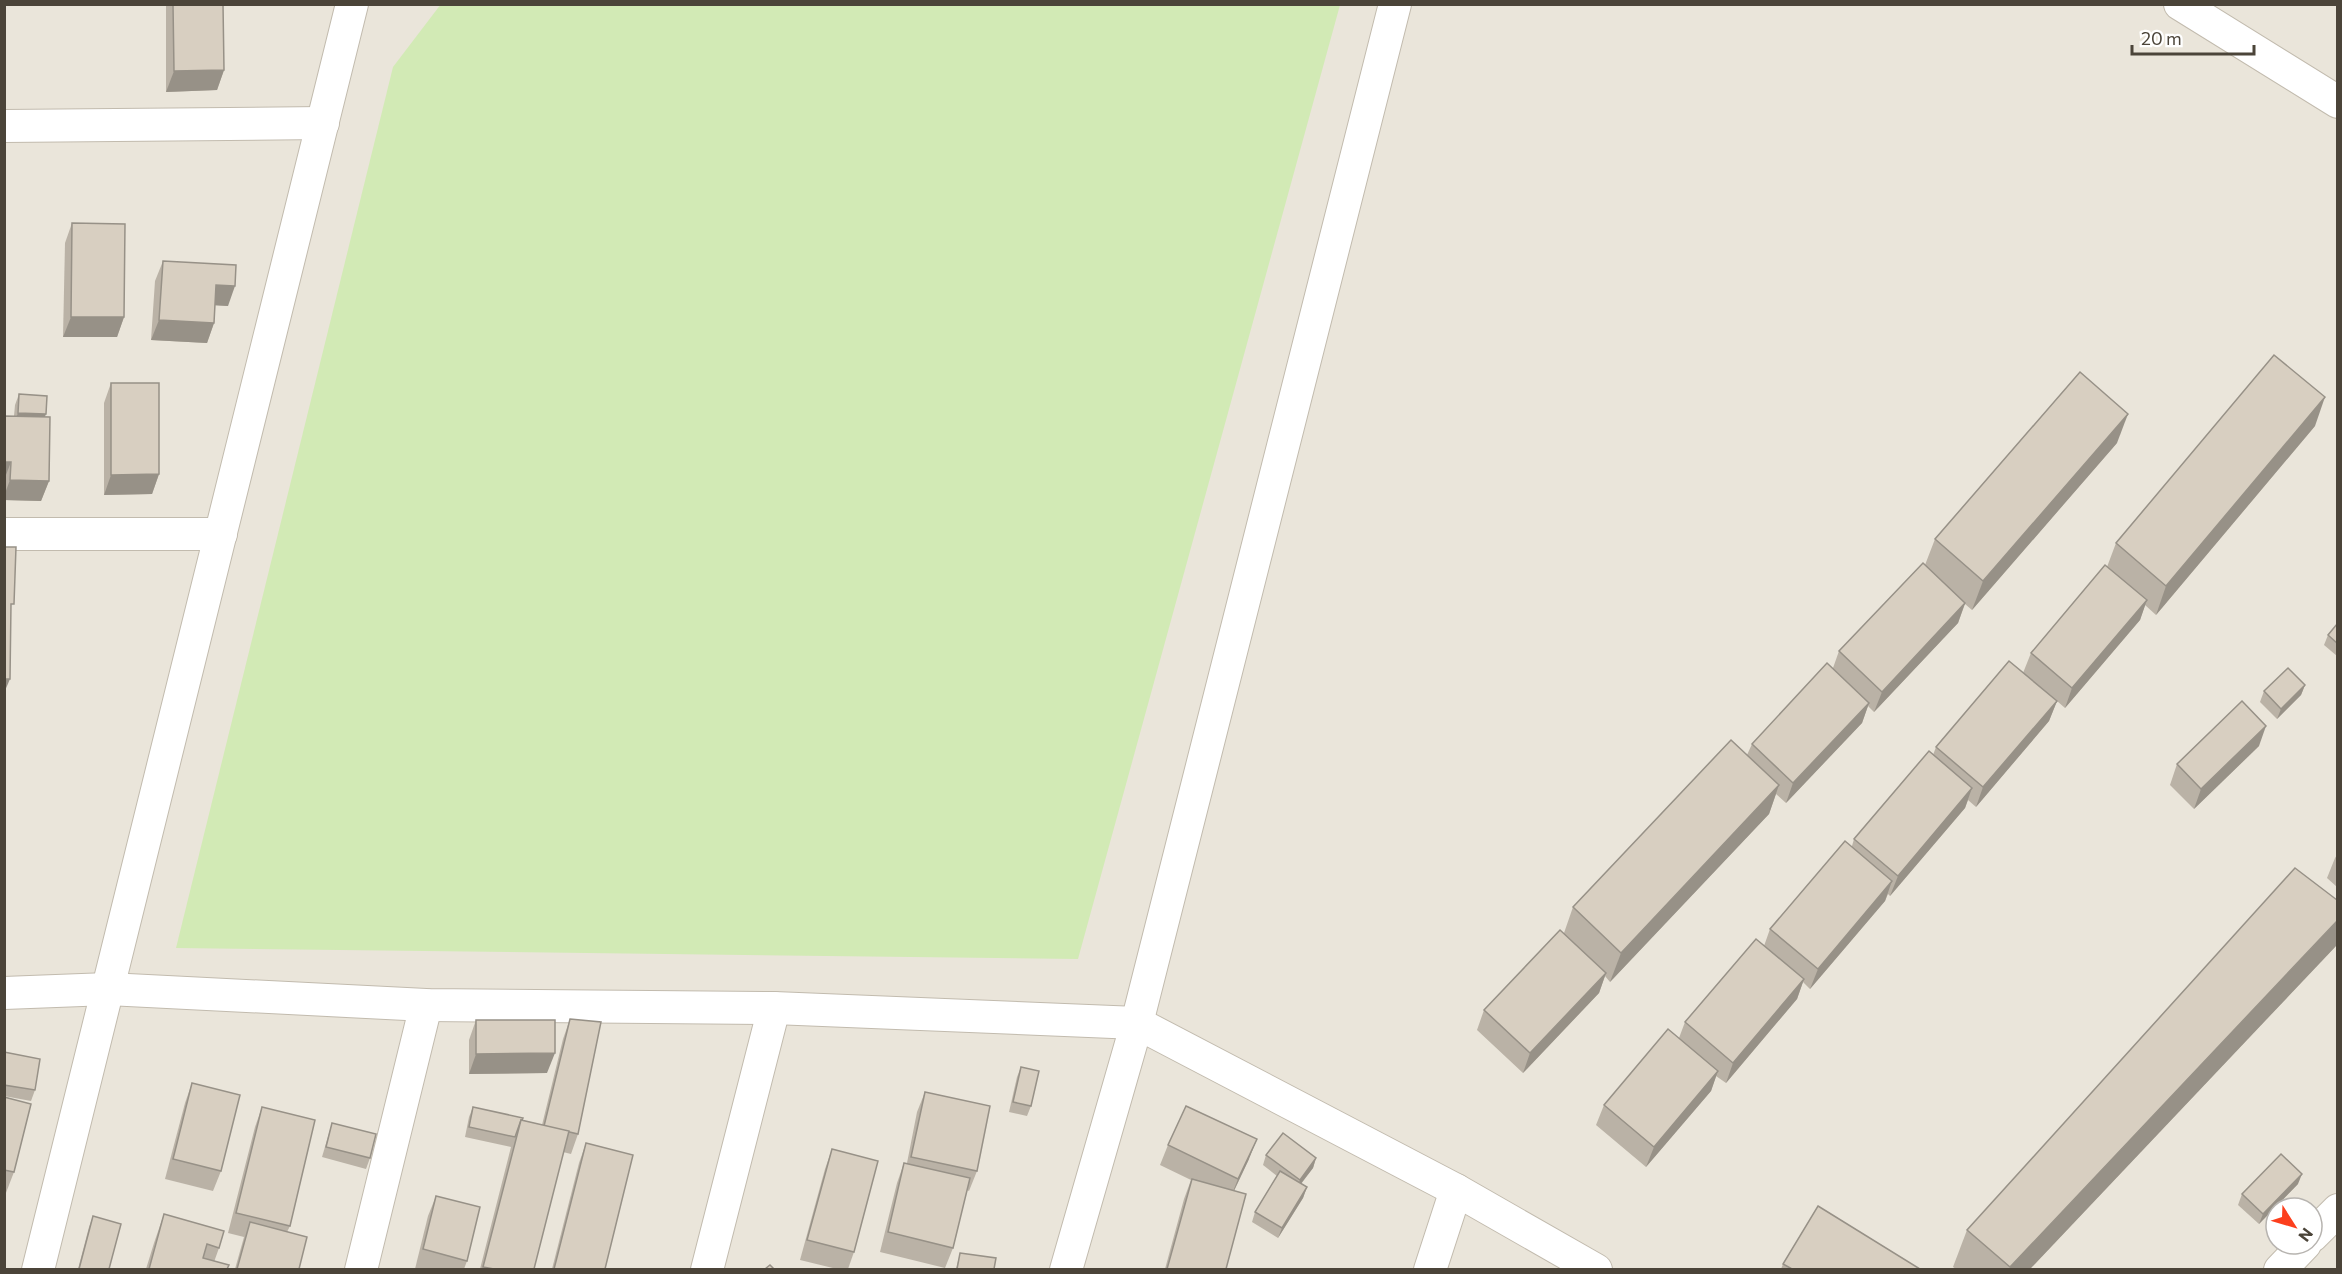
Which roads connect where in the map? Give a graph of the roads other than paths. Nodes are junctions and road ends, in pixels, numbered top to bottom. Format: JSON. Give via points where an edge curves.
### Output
{"nodes":[{"id":1,"x":352,"y":4,"type":"edge"},
{"id":2,"x":1395,"y":4,"type":"edge"},
{"id":3,"x":2180,"y":4,"type":"edge"},
{"id":4,"x":2337,"y":102,"type":"edge"},
{"id":5,"x":323,"y":123,"type":"junction"},
{"id":6,"x":4,"y":126,"type":"edge"},
{"id":7,"x":4,"y":534,"type":"edge"},
{"id":8,"x":221,"y":534,"type":"junction"},
{"id":9,"x":108,"y":989,"type":"junction"},
{"id":10,"x":4,"y":993,"type":"edge"},
{"id":11,"x":426,"y":1005,"type":"junction"},
{"id":12,"x":774,"y":1008,"type":"junction"},
{"id":13,"x":1137,"y":1023,"type":"junction"},
{"id":14,"x":1456,"y":1190,"type":"junction"},
{"id":15,"x":2337,"y":1210,"type":"edge"},
{"id":16,"x":2324,"y":1224,"type":"edge"},
{"id":17,"x":2292,"y":1256,"type":"edge"},
{"id":18,"x":38,"y":1269,"type":"edge"},
{"id":19,"x":361,"y":1269,"type":"edge"},
{"id":20,"x":707,"y":1269,"type":"edge"},
{"id":21,"x":1066,"y":1269,"type":"edge"},
{"id":22,"x":1430,"y":1269,"type":"edge"},
{"id":23,"x":1596,"y":1269,"type":"edge"},
{"id":24,"x":2280,"y":1269,"type":"edge"}],
"edges":[{"from":1,"to":5,"type":"street"},
{"from":2,"to":13,"type":"street"},
{"from":3,"to":4,"type":"street"},
{"from":5,"to":6,"type":"street"},
{"from":5,"to":8,"type":"street"},
{"from":7,"to":8,"type":"street"},
{"from":8,"to":9,"type":"street"},
{"from":9,"to":10,"type":"street"},
{"from":9,"to":11,"type":"street"},
{"from":9,"to":18,"type":"street"},
{"from":11,"to":12,"type":"street"},
{"from":11,"to":19,"type":"street"},
{"from":12,"to":13,"type":"street"},
{"from":12,"to":20,"type":"street"},
{"from":13,"to":14,"type":"street"},
{"from":13,"to":21,"type":"street"},
{"from":14,"to":22,"type":"street"},
{"from":14,"to":23,"type":"street"},
{"from":15,"to":16,"type":"street"},
{"from":17,"to":24,"type":"street"}]}
